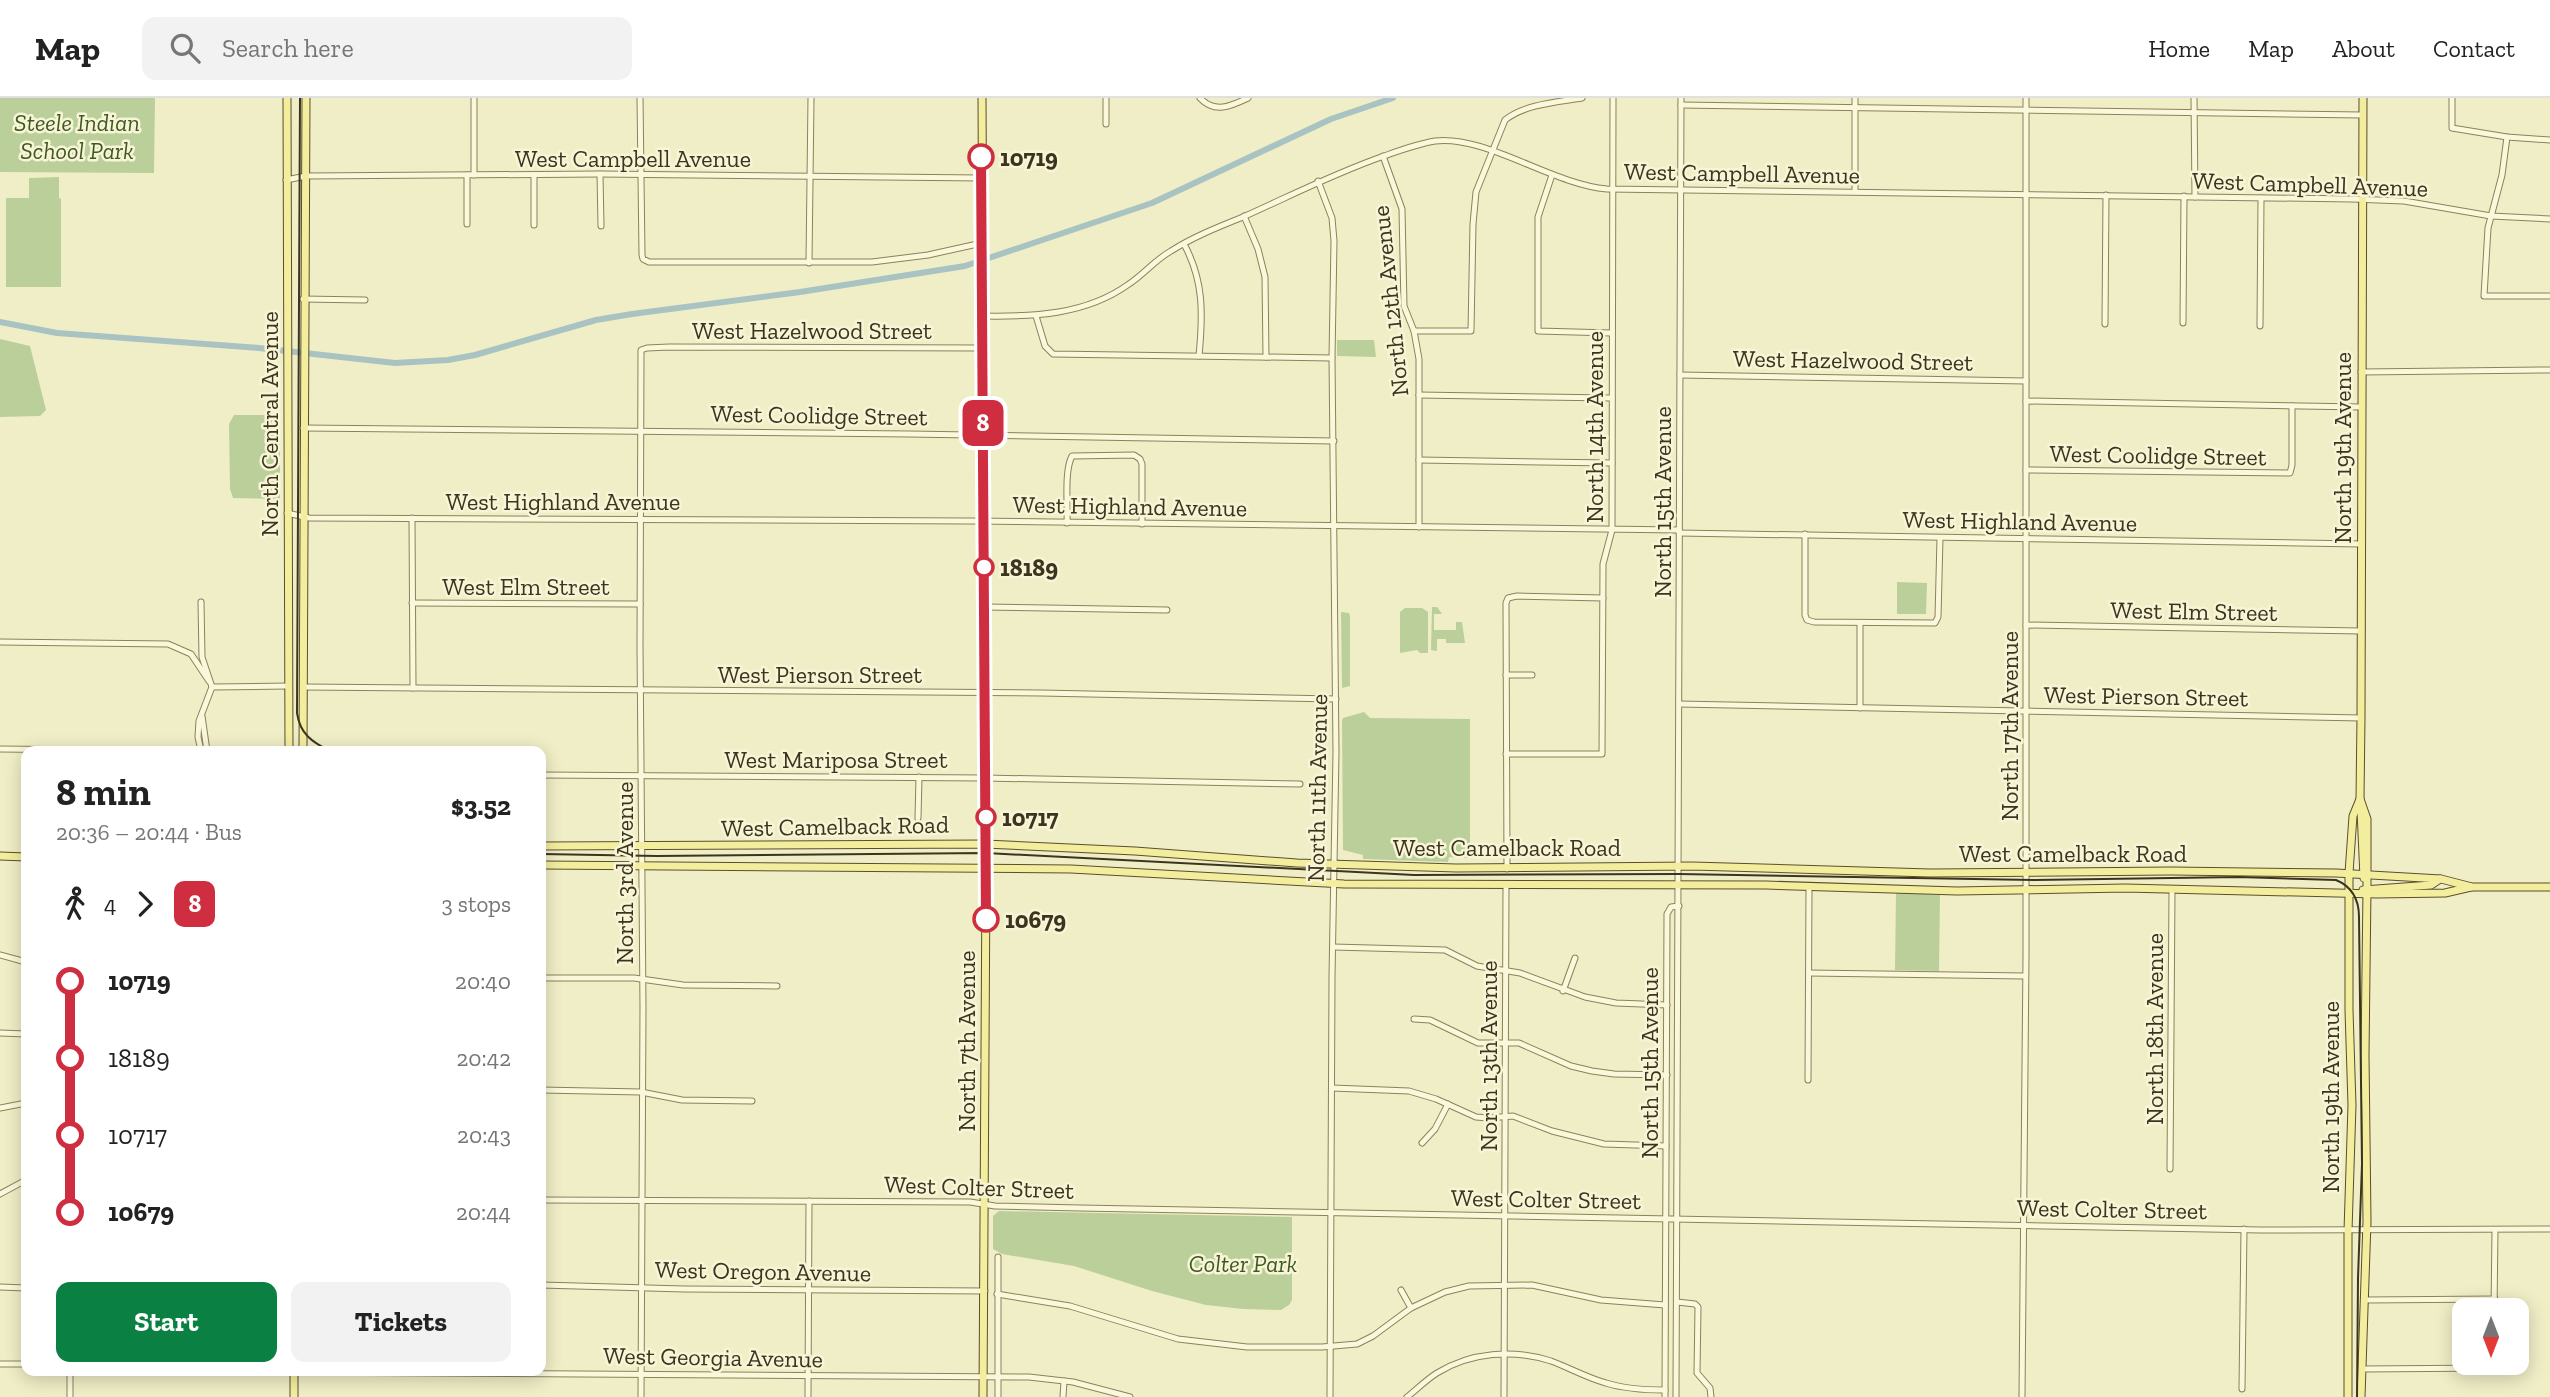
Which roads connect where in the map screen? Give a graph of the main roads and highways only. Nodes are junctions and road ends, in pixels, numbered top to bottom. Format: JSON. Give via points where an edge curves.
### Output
{"nodes":[{"id":1,"x":287,"y":98,"type":"edge"},
{"id":2,"x":306,"y":98,"type":"edge"},
{"id":3,"x":982,"y":98,"type":"edge"},
{"id":4,"x":2362,"y":98,"type":"edge"},
{"id":5,"x":289,"y":746,"type":"edge"},
{"id":6,"x":303,"y":746,"type":"edge"},
{"id":7,"x":2360,"y":799,"type":"junction"},
{"id":8,"x":985,"y":844,"type":"junction"},
{"id":9,"x":546,"y":846,"type":"edge"},
{"id":10,"x":0,"y":856,"type":"edge"},
{"id":11,"x":21,"y":857,"type":"edge"},
{"id":12,"x":546,"y":865,"type":"edge"},
{"id":13,"x":986,"y":868,"type":"junction"},
{"id":14,"x":2349,"y":873,"type":"junction"},
{"id":15,"x":2365,"y":874,"type":"junction"},
{"id":16,"x":2441,"y":879,"type":"junction"},
{"id":17,"x":2472,"y":887,"type":"junction"},
{"id":18,"x":2550,"y":887,"type":"edge"},
{"id":19,"x":2367,"y":891,"type":"junction"},
{"id":20,"x":2353,"y":894,"type":"junction"},
{"id":21,"x":294,"y":1376,"type":"edge"},
{"id":22,"x":294,"y":1397,"type":"edge"},
{"id":23,"x":983,"y":1397,"type":"edge"},
{"id":24,"x":2348,"y":1397,"type":"edge"},
{"id":25,"x":2361,"y":1397,"type":"edge"}],
"edges":[{"from":1,"to":5,"type":"main road","name":"North Central Avenue"},
{"from":2,"to":6,"type":"main road","name":"North Central Avenue"},
{"from":3,"to":8,"type":"main road","name":"North 7th Avenue"},
{"from":4,"to":7,"type":"main road","name":"North 19th Avenue"},
{"from":7,"to":14,"type":"main road","name":"North 19th Avenue"},
{"from":7,"to":15,"type":"main road","name":"North 19th Avenue","via":[[2367,820]]},
{"from":8,"to":9,"type":"main road","name":"West Camelback Road"},
{"from":8,"to":13,"type":"main road","name":"North 7th Avenue"},
{"from":8,"to":14,"type":"main road","name":"West Camelback Road","via":[[1335,865],[1507,869],[1679,866],[1917,873]]},
{"from":10,"to":11,"type":"main road"},
{"from":12,"to":13,"type":"main road","name":"West Camelback Road"},
{"from":13,"to":20,"type":"main road","name":"West Camelback Road","via":[[1334,884],[2026,891],[2125,888]]},
{"from":13,"to":23,"type":"main road","name":"North 7th Avenue"},
{"from":14,"to":15,"type":"main road","name":"West Camelback Road"},
{"from":14,"to":20,"type":"main road","name":"North 19th Avenue"},
{"from":15,"to":16,"type":"main road","name":"West Camelback Road"},
{"from":15,"to":19,"type":"main road","name":"North 19th Avenue"},
{"from":16,"to":17,"type":"main road","name":"West Camelback Road"},
{"from":16,"to":19,"type":"main road","via":[[2431,885]]},
{"from":17,"to":18,"type":"main road","name":"West Camelback Road"},
{"from":17,"to":19,"type":"main road","name":"West Camelback Road","via":[[2445,893]]},
{"from":19,"to":20,"type":"main road","name":"West Camelback Road"},
{"from":19,"to":25,"type":"main road","name":"North 19th Avenue"},
{"from":20,"to":24,"type":"main road","name":"North 19th Avenue"},
{"from":21,"to":22,"type":"main road"}]}
